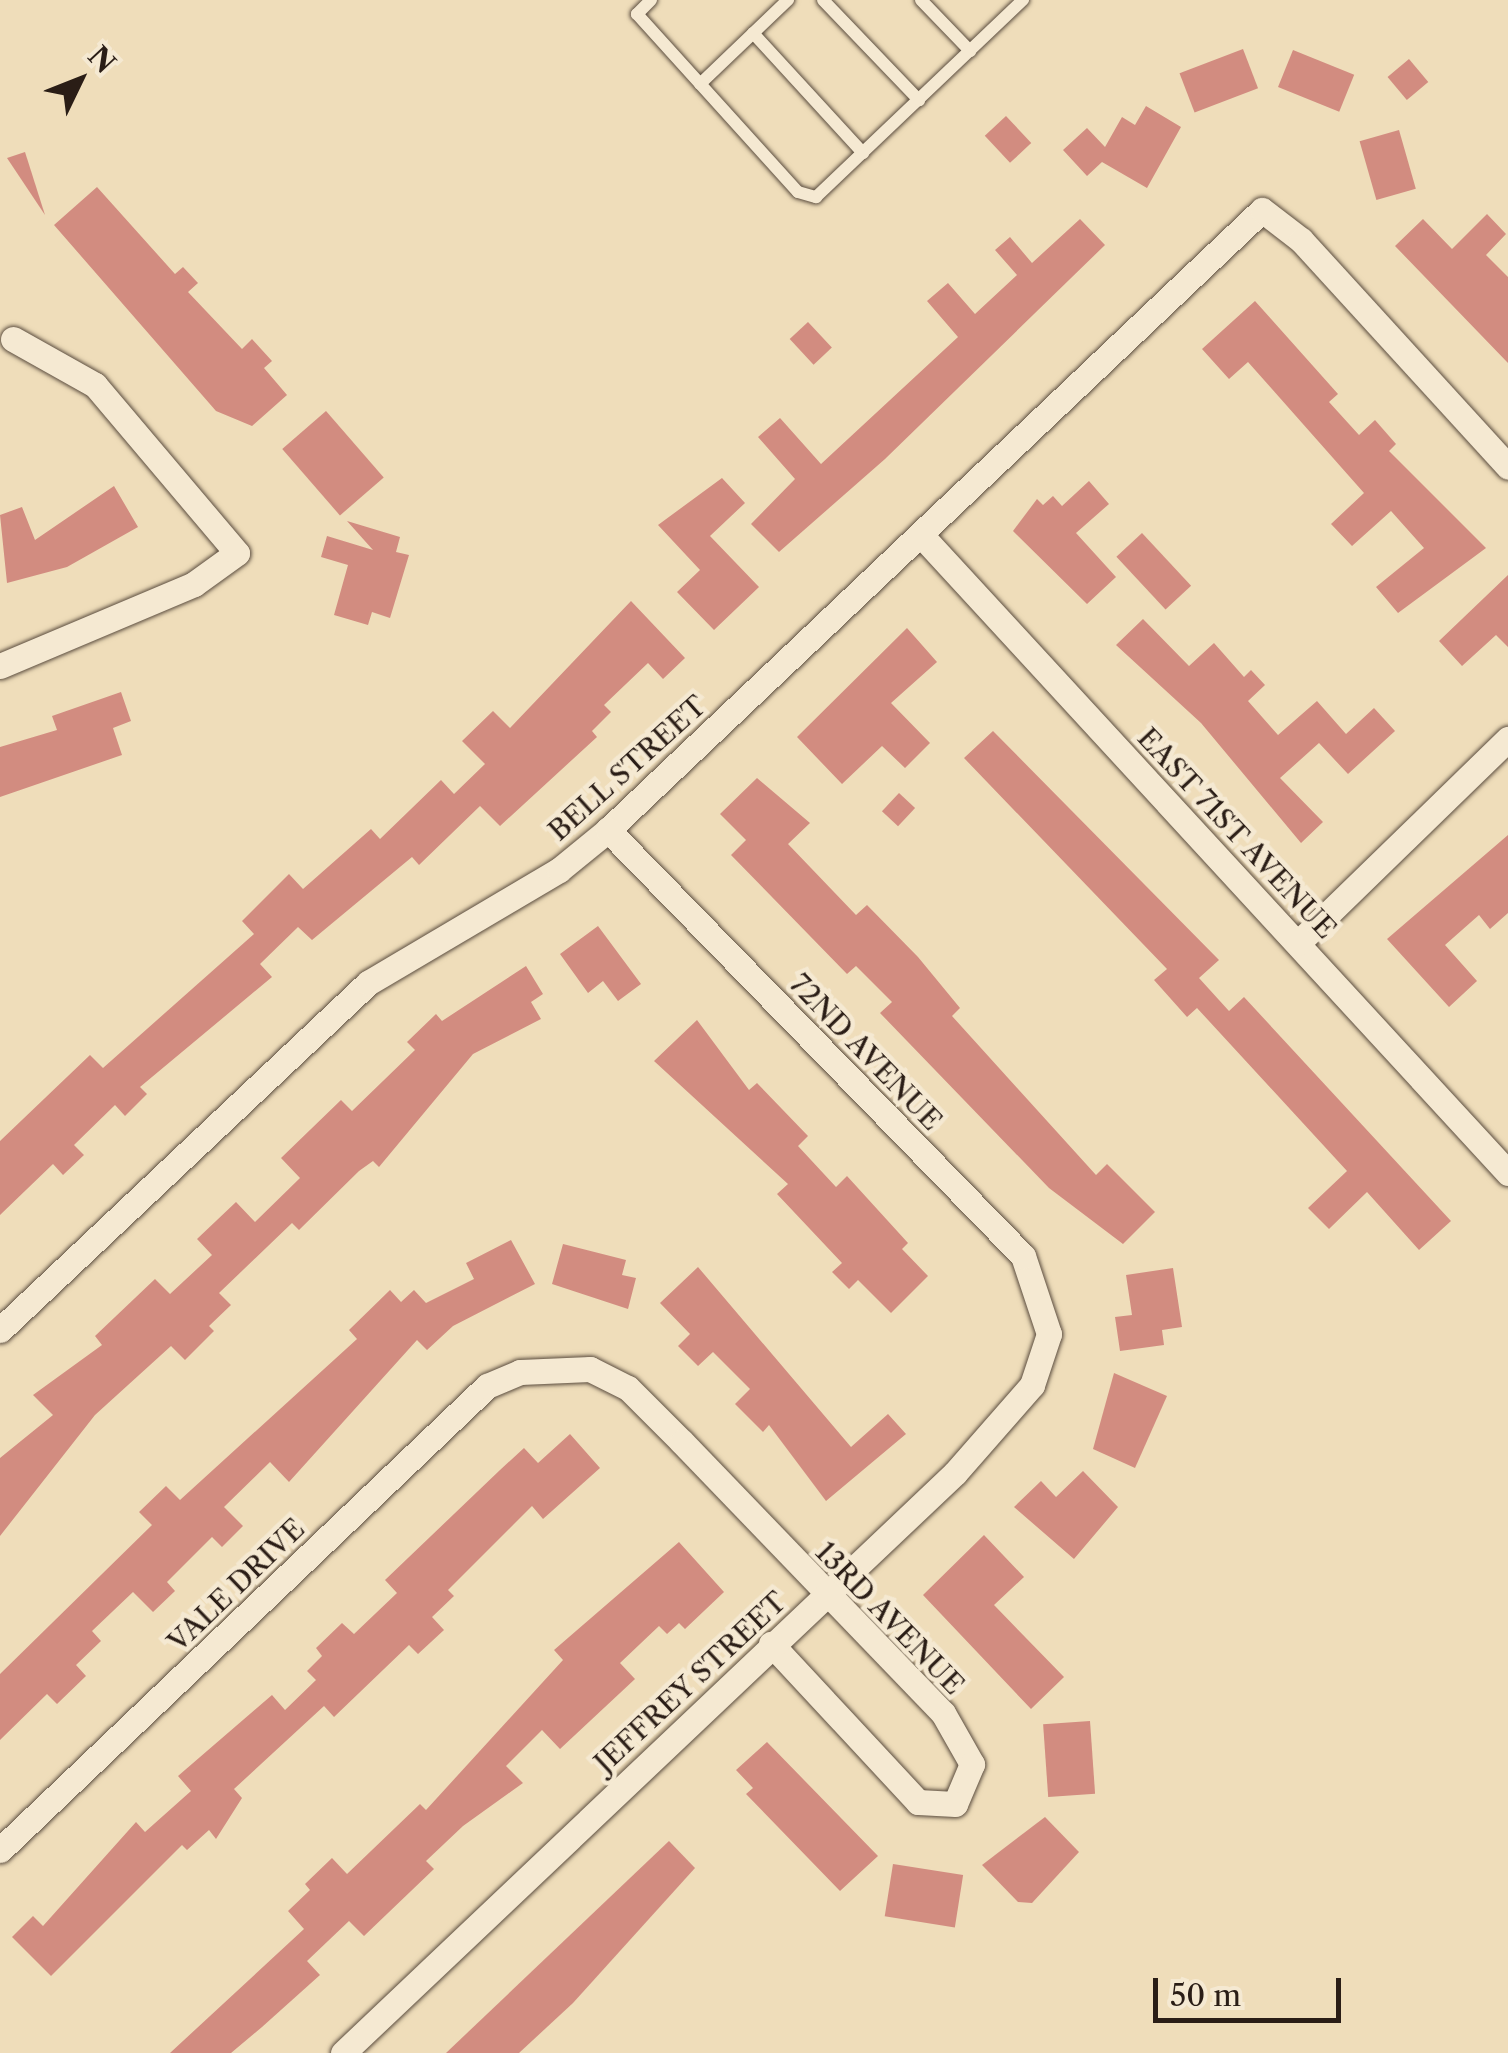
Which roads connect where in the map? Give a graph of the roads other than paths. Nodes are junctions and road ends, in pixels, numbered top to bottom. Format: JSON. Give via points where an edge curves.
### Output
{"nodes":[{"id":1,"x":651,"y":0,"type":"edge"},
{"id":2,"x":788,"y":0,"type":"edge"},
{"id":3,"x":823,"y":0,"type":"edge"},
{"id":4,"x":921,"y":0,"type":"edge"},
{"id":5,"x":1023,"y":0,"type":"edge"},
{"id":6,"x":754,"y":33,"type":"junction"},
{"id":7,"x":970,"y":51,"type":"junction"},
{"id":8,"x":700,"y":84,"type":"junction"},
{"id":9,"x":920,"y":100,"type":"junction"},
{"id":10,"x":863,"y":153,"type":"junction"},
{"id":11,"x":14,"y":339,"type":"dead end"},
{"id":12,"x":1508,"y":467,"type":"edge"},
{"id":13,"x":921,"y":534,"type":"junction"},
{"id":14,"x":0,"y":666,"type":"edge"},
{"id":15,"x":1508,"y":739,"type":"edge"},
{"id":16,"x":608,"y":830,"type":"junction"},
{"id":17,"x":1298,"y":943,"type":"junction"},
{"id":18,"x":1508,"y":1173,"type":"edge"},
{"id":19,"x":0,"y":1330,"type":"edge"},
{"id":20,"x":1048,"y":1334,"type":"joint"},
{"id":21,"x":520,"y":1372,"type":"joint"},
{"id":22,"x":826,"y":1596,"type":"junction"},
{"id":23,"x":771,"y":1644,"type":"junction"},
{"id":24,"x":0,"y":1850,"type":"edge"},
{"id":25,"x":343,"y":2053,"type":"edge"}],
"edges":[{"from":1,"to":8,"type":"lane","via":[[637,14]]},
{"from":2,"to":6,"type":"lane"},
{"from":3,"to":9,"type":"lane"},
{"from":4,"to":7,"type":"lane"},
{"from":5,"to":7,"type":"lane"},
{"from":6,"to":8,"type":"lane"},
{"from":6,"to":10,"type":"lane"},
{"from":7,"to":9,"type":"lane"},
{"from":8,"to":10,"type":"lane","via":[[798,192],[816,196]]},
{"from":9,"to":10,"type":"lane"},
{"from":11,"to":14,"type":"street","via":[[95,386],[238,552],[194,584]]},
{"from":12,"to":13,"type":"street","name":"BELL STREET","via":[[1301,240],[1262,210]]},
{"from":13,"to":16,"type":"street","name":"BELL STREET"},
{"from":13,"to":17,"type":"street","name":"EAST 71ST AVENUE"},
{"from":15,"to":17,"type":"street"},
{"from":16,"to":19,"type":"street","name":"BELL STREET","via":[[368,983]]},
{"from":16,"to":20,"type":"street","name":"72ND AVENUE","via":[[1023,1256]]},
{"from":17,"to":18,"type":"street","name":"EAST 71ST AVENUE"},
{"from":20,"to":22,"type":"street","name":"JEFFREY STREET","via":[[1032,1385]]},
{"from":21,"to":22,"type":"street","name":"13RD AVENUE","via":[[590,1368],[628,1388]]},
{"from":21,"to":24,"type":"street","name":"VALE DRIVE","via":[[487,1386]]},
{"from":22,"to":23,"type":"street","name":"JEFFREY STREET"},
{"from":22,"to":23,"type":"street","name":"13RD AVENUE","via":[[944,1713],[972,1764],[956,1804],[918,1802]]},
{"from":23,"to":25,"type":"street","name":"JEFFREY STREET"}]}
